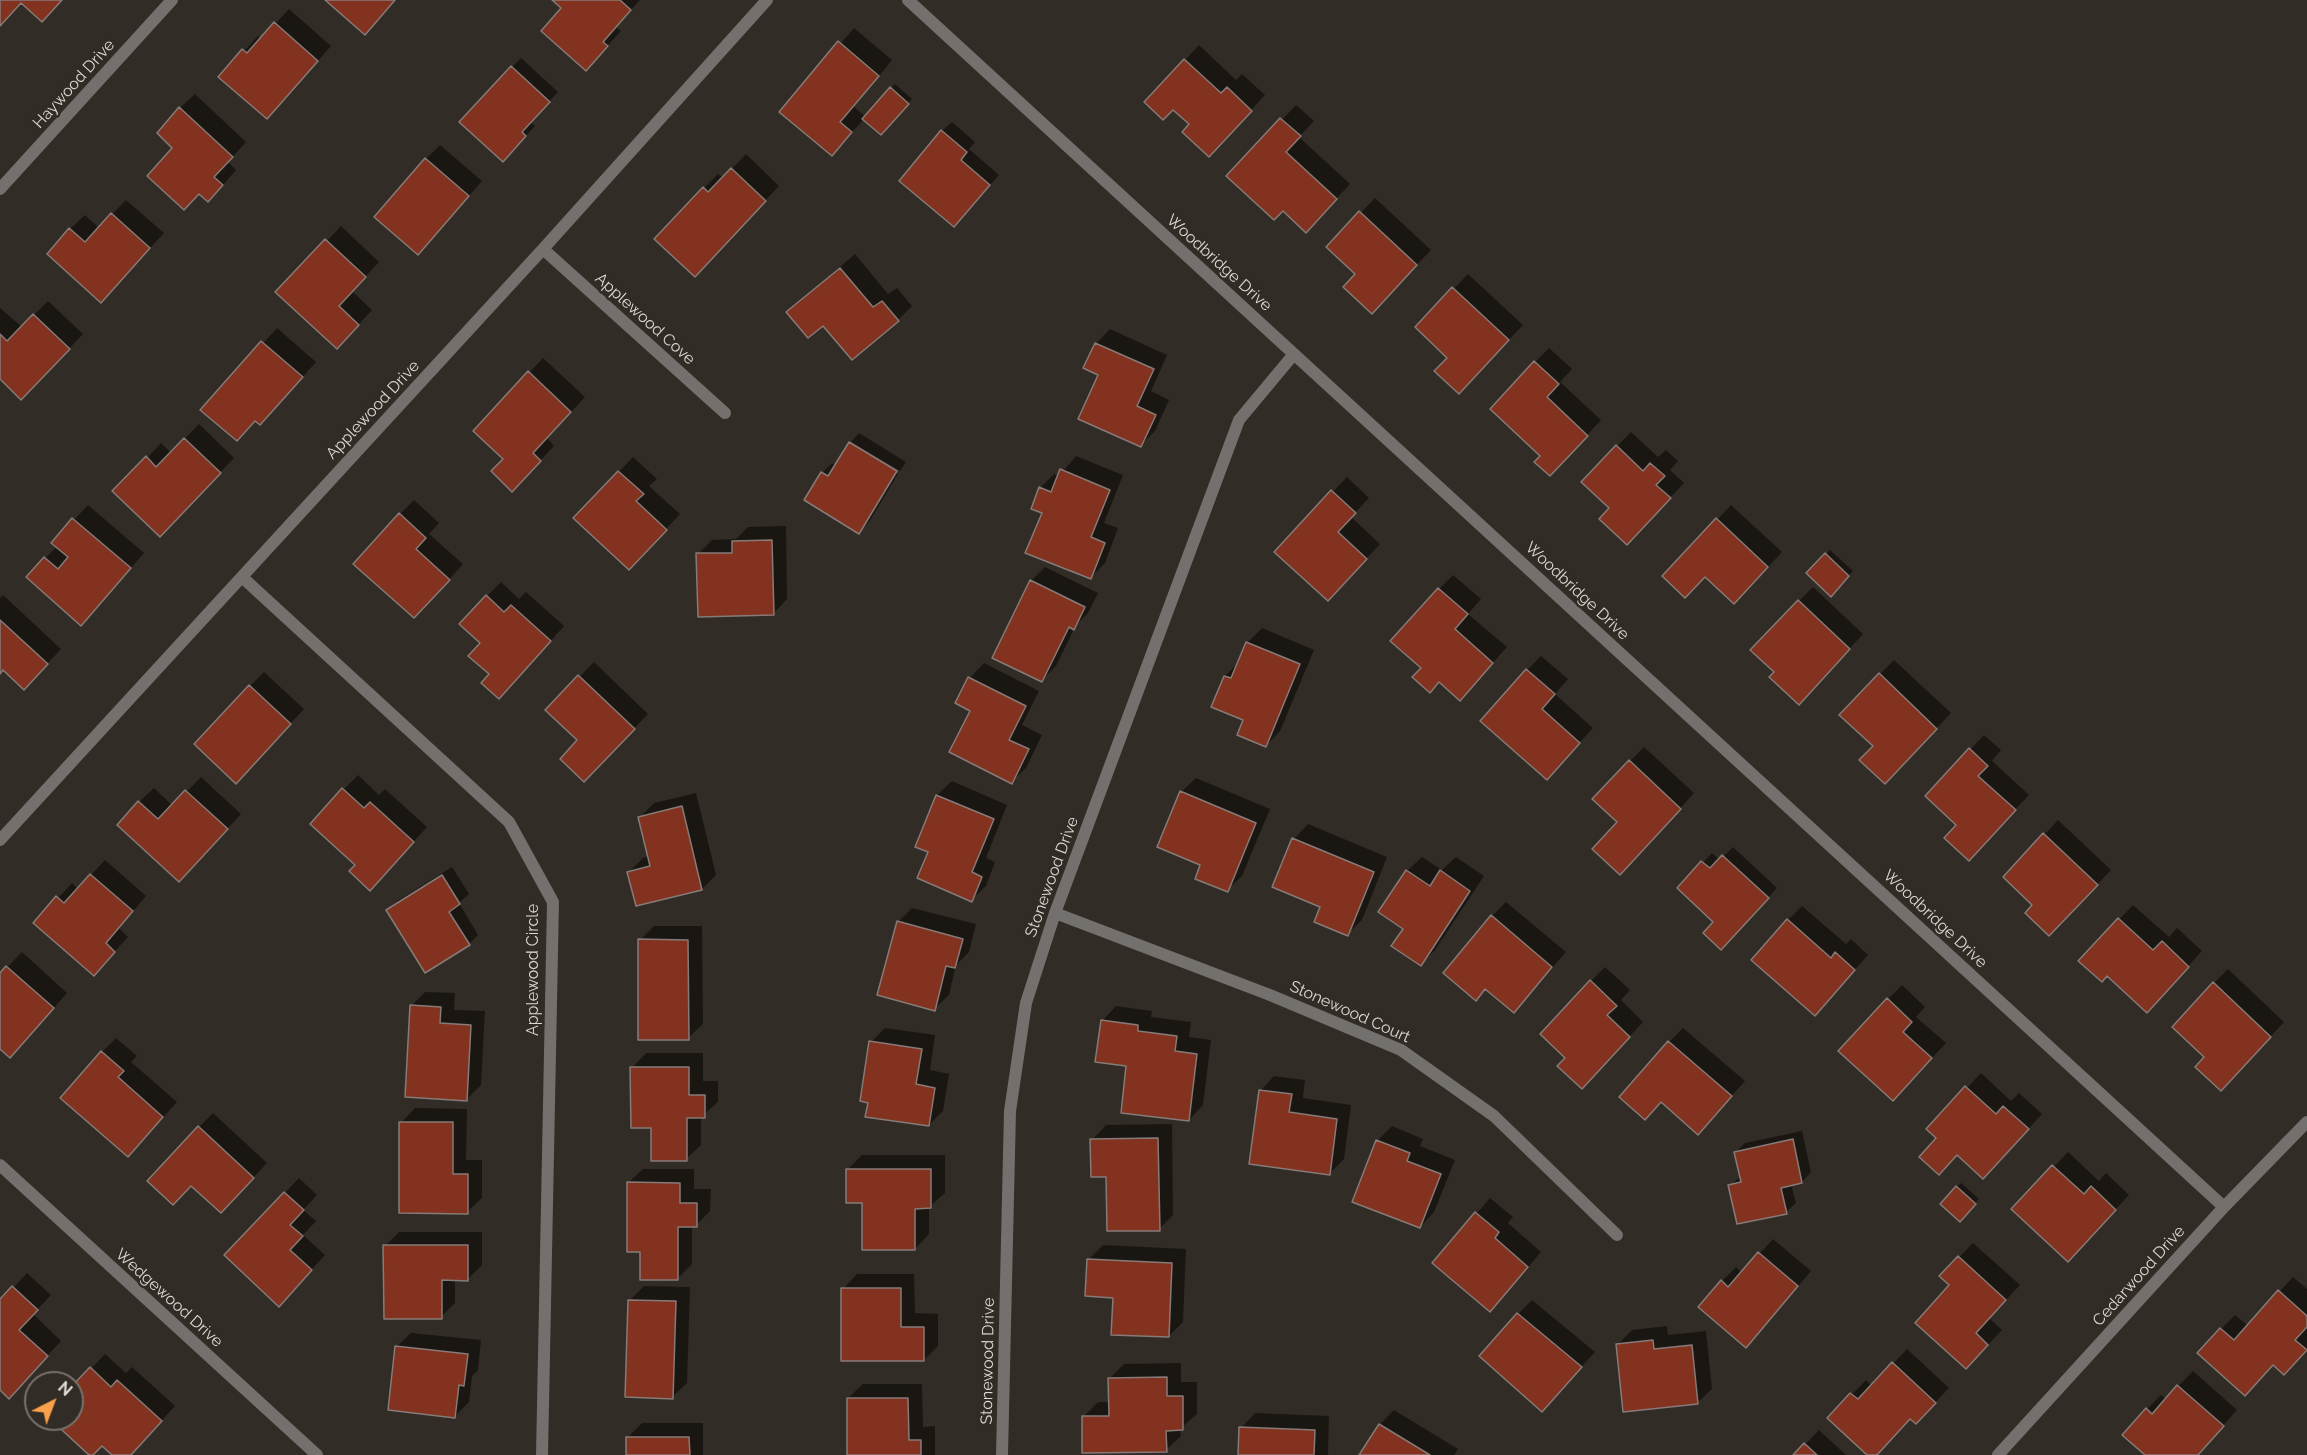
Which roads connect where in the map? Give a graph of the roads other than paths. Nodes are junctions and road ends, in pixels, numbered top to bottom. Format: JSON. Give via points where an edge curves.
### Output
{"nodes":[{"id":1,"x":172,"y":0,"type":"edge"},
{"id":2,"x":767,"y":0,"type":"edge"},
{"id":3,"x":908,"y":0,"type":"edge"},
{"id":4,"x":0,"y":189,"type":"edge"},
{"id":5,"x":543,"y":249,"type":"junction"},
{"id":6,"x":1294,"y":354,"type":"junction"},
{"id":7,"x":725,"y":413,"type":"dead end"},
{"id":8,"x":242,"y":577,"type":"junction"},
{"id":9,"x":0,"y":840,"type":"edge"},
{"id":10,"x":1055,"y":913,"type":"junction"},
{"id":11,"x":2307,"y":1122,"type":"edge"},
{"id":12,"x":0,"y":1165,"type":"edge"},
{"id":13,"x":2224,"y":1207,"type":"junction"},
{"id":14,"x":1617,"y":1235,"type":"dead end"},
{"id":15,"x":317,"y":1455,"type":"edge"},
{"id":16,"x":542,"y":1455,"type":"edge"},
{"id":17,"x":1002,"y":1455,"type":"edge"},
{"id":18,"x":1998,"y":1455,"type":"edge"}],
"edges":[{"from":1,"to":4,"type":"street","name":"Haywood Drive"},
{"from":2,"to":5,"type":"street","name":"Applewood Drive"},
{"from":3,"to":6,"type":"street","name":"Woodbridge Drive"},
{"from":5,"to":7,"type":"street","name":"Applewood Cove"},
{"from":5,"to":8,"type":"street","name":"Applewood Drive"},
{"from":6,"to":10,"type":"street","name":"Stonewood Drive","via":[[1239,420]]},
{"from":6,"to":13,"type":"street","name":"Woodbridge Drive"},
{"from":8,"to":9,"type":"street","name":"Applewood Drive"},
{"from":8,"to":16,"type":"street","name":"Applewood Circle","via":[[509,822],[553,902]]},
{"from":10,"to":14,"type":"street","name":"Stonewood Court","via":[[1401,1050],[1494,1116]]},
{"from":10,"to":17,"type":"street","name":"Stonewood Drive","via":[[1026,1003],[1010,1112]]},
{"from":11,"to":13,"type":"street","name":"Cedarwood Drive"},
{"from":12,"to":15,"type":"street","name":"Wedgewood Drive"},
{"from":13,"to":18,"type":"street","name":"Cedarwood Drive"}]}
